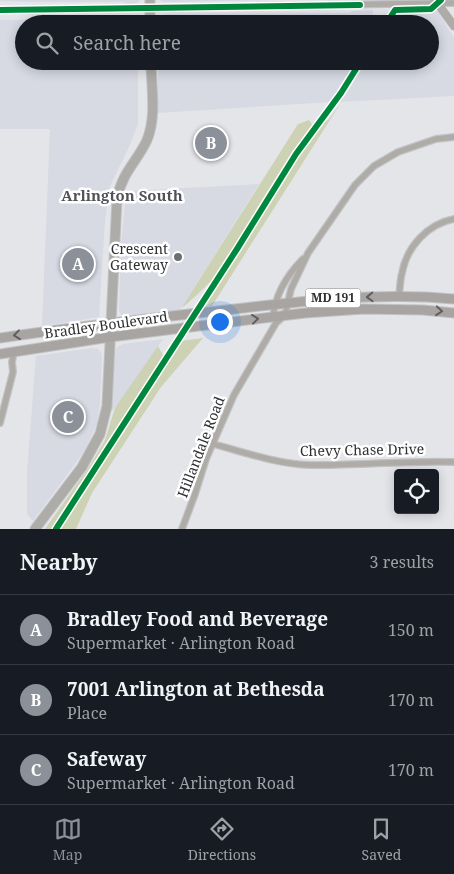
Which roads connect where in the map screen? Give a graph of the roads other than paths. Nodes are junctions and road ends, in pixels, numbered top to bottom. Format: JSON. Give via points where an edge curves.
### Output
{"nodes":[{"id":1,"x":436,"y":2,"type":"edge"},
{"id":2,"x":454,"y":3,"type":"edge"},
{"id":3,"x":150,"y":4,"type":"edge"},
{"id":4,"x":0,"y":10,"type":"edge"},
{"id":5,"x":454,"y":26,"type":"edge"},
{"id":6,"x":151,"y":70,"type":"edge"},
{"id":7,"x":454,"y":138,"type":"edge"},
{"id":8,"x":454,"y":219,"type":"edge"},
{"id":9,"x":308,"y":254,"type":"junction"},
{"id":10,"x":399,"y":296,"type":"junction"},
{"id":11,"x":454,"y":299,"type":"edge"},
{"id":12,"x":288,"y":303,"type":"junction"},
{"id":13,"x":276,"y":304,"type":"junction"},
{"id":14,"x":454,"y":313,"type":"edge"},
{"id":15,"x":286,"y":315,"type":"junction"},
{"id":16,"x":274,"y":320,"type":"junction"},
{"id":17,"x":110,"y":324,"type":"junction"},
{"id":18,"x":110,"y":337,"type":"junction"},
{"id":19,"x":0,"y":338,"type":"edge"},
{"id":20,"x":14,"y":352,"type":"junction"},
{"id":21,"x":0,"y":354,"type":"edge"},
{"id":22,"x":0,"y":423,"type":"edge"},
{"id":23,"x":213,"y":444,"type":"junction"},
{"id":24,"x":454,"y":462,"type":"edge"},
{"id":25,"x":35,"y":529,"type":"edge"},
{"id":26,"x":182,"y":529,"type":"edge"}],
"edges":[{"from":1,"to":2,"type":"street"},
{"from":1,"to":3,"type":"street"},
{"from":1,"to":5,"type":"street"},
{"from":3,"to":4,"type":"street"},
{"from":6,"to":17,"type":"main road","via":[[151,124],[147,140],[123,179],[117,199]]},
{"from":7,"to":9,"type":"street","via":[[427,141],[374,166],[355,185]]},
{"from":8,"to":10,"type":"street","via":[[437,224],[416,242],[407,256]]},
{"from":9,"to":12,"type":"street"},
{"from":9,"to":13,"type":"street","name":"Hillandale Road","via":[[290,272]]},
{"from":10,"to":11,"type":"main road","name":"Bradley Boulevard","number":"MD 191"},
{"from":10,"to":12,"type":"main road","name":"Bradley Boulevard","number":"MD 191","one_way":true},
{"from":12,"to":13,"type":"main road","name":"Bradley Boulevard","number":"MD 191"},
{"from":12,"to":15,"type":"street"},
{"from":13,"to":16,"type":"street","name":"Hillandale Road"},
{"from":13,"to":17,"type":"main road","name":"Bradley Boulevard","number":"MD 191"},
{"from":15,"to":14,"type":"main road","name":"Bradley Boulevard","number":"MD 191","one_way":true,"via":[[356,309]]},
{"from":15,"to":16,"type":"main road","name":"Bradley Boulevard","number":"MD 191"},
{"from":18,"to":16,"type":"main road","name":"Bradley Boulevard","number":"MD 191","one_way":true},
{"from":16,"to":23,"type":"street","name":"Hillandale Road","via":[[234,395]]},
{"from":17,"to":18,"type":"main road"},
{"from":17,"to":19,"type":"main road","name":"Bradley Boulevard","number":"MD 191","one_way":true},
{"from":18,"to":20,"type":"main road","name":"Bradley Boulevard","number":"MD 191"},
{"from":18,"to":25,"type":"main road","via":[[107,406],[100,434],[82,467]]},
{"from":20,"to":21,"type":"main road","name":"Bradley Boulevard","number":"MD 191"},
{"from":20,"to":22,"type":"street","via":[[13,372]]},
{"from":23,"to":24,"type":"street","name":"Chevy Chase Drive","via":[[269,460],[308,465]]},
{"from":23,"to":26,"type":"street","name":"Hillandale Road"}]}
